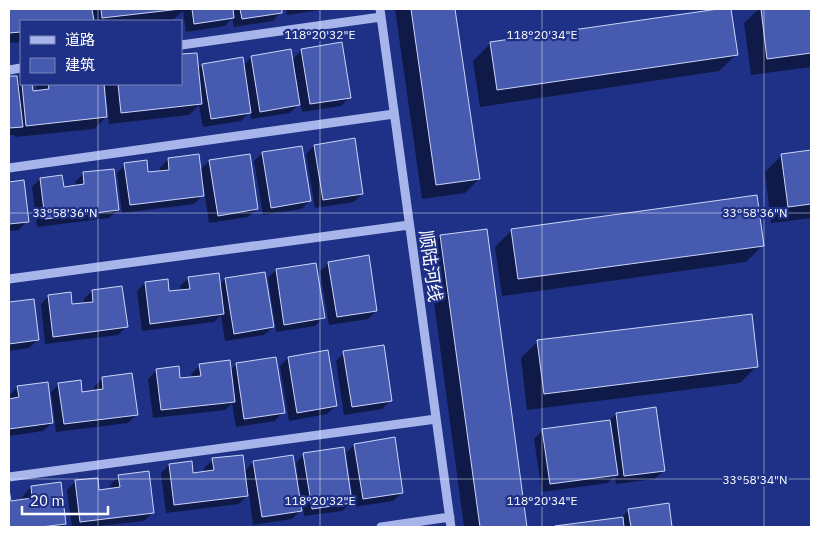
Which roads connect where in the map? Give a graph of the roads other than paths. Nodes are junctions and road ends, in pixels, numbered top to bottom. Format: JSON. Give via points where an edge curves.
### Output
{"nodes":[{"id":1,"x":380,"y":13,"type":"edge"},
{"id":2,"x":182,"y":45,"type":"edge"},
{"id":3,"x":394,"y":114,"type":"junction"},
{"id":4,"x":9,"y":168,"type":"edge"},
{"id":5,"x":409,"y":225,"type":"junction"},
{"id":6,"x":9,"y":279,"type":"edge"},
{"id":7,"x":436,"y":419,"type":"junction"},
{"id":8,"x":9,"y":477,"type":"edge"},
{"id":9,"x":450,"y":517,"type":"junction"},
{"id":10,"x":381,"y":527,"type":"edge"},
{"id":11,"x":451,"y":527,"type":"edge"}],
"edges":[{"from":1,"to":2,"type":"street"},
{"from":1,"to":3,"type":"street","name":"顺陆河线"},
{"from":3,"to":4,"type":"street"},
{"from":3,"to":5,"type":"street","name":"顺陆河线"},
{"from":5,"to":6,"type":"street"},
{"from":5,"to":7,"type":"street","name":"顺陆河线"},
{"from":7,"to":8,"type":"street"},
{"from":7,"to":9,"type":"street","name":"顺陆河线"},
{"from":9,"to":10,"type":"street"},
{"from":9,"to":11,"type":"street","name":"顺陆河线"}]}
